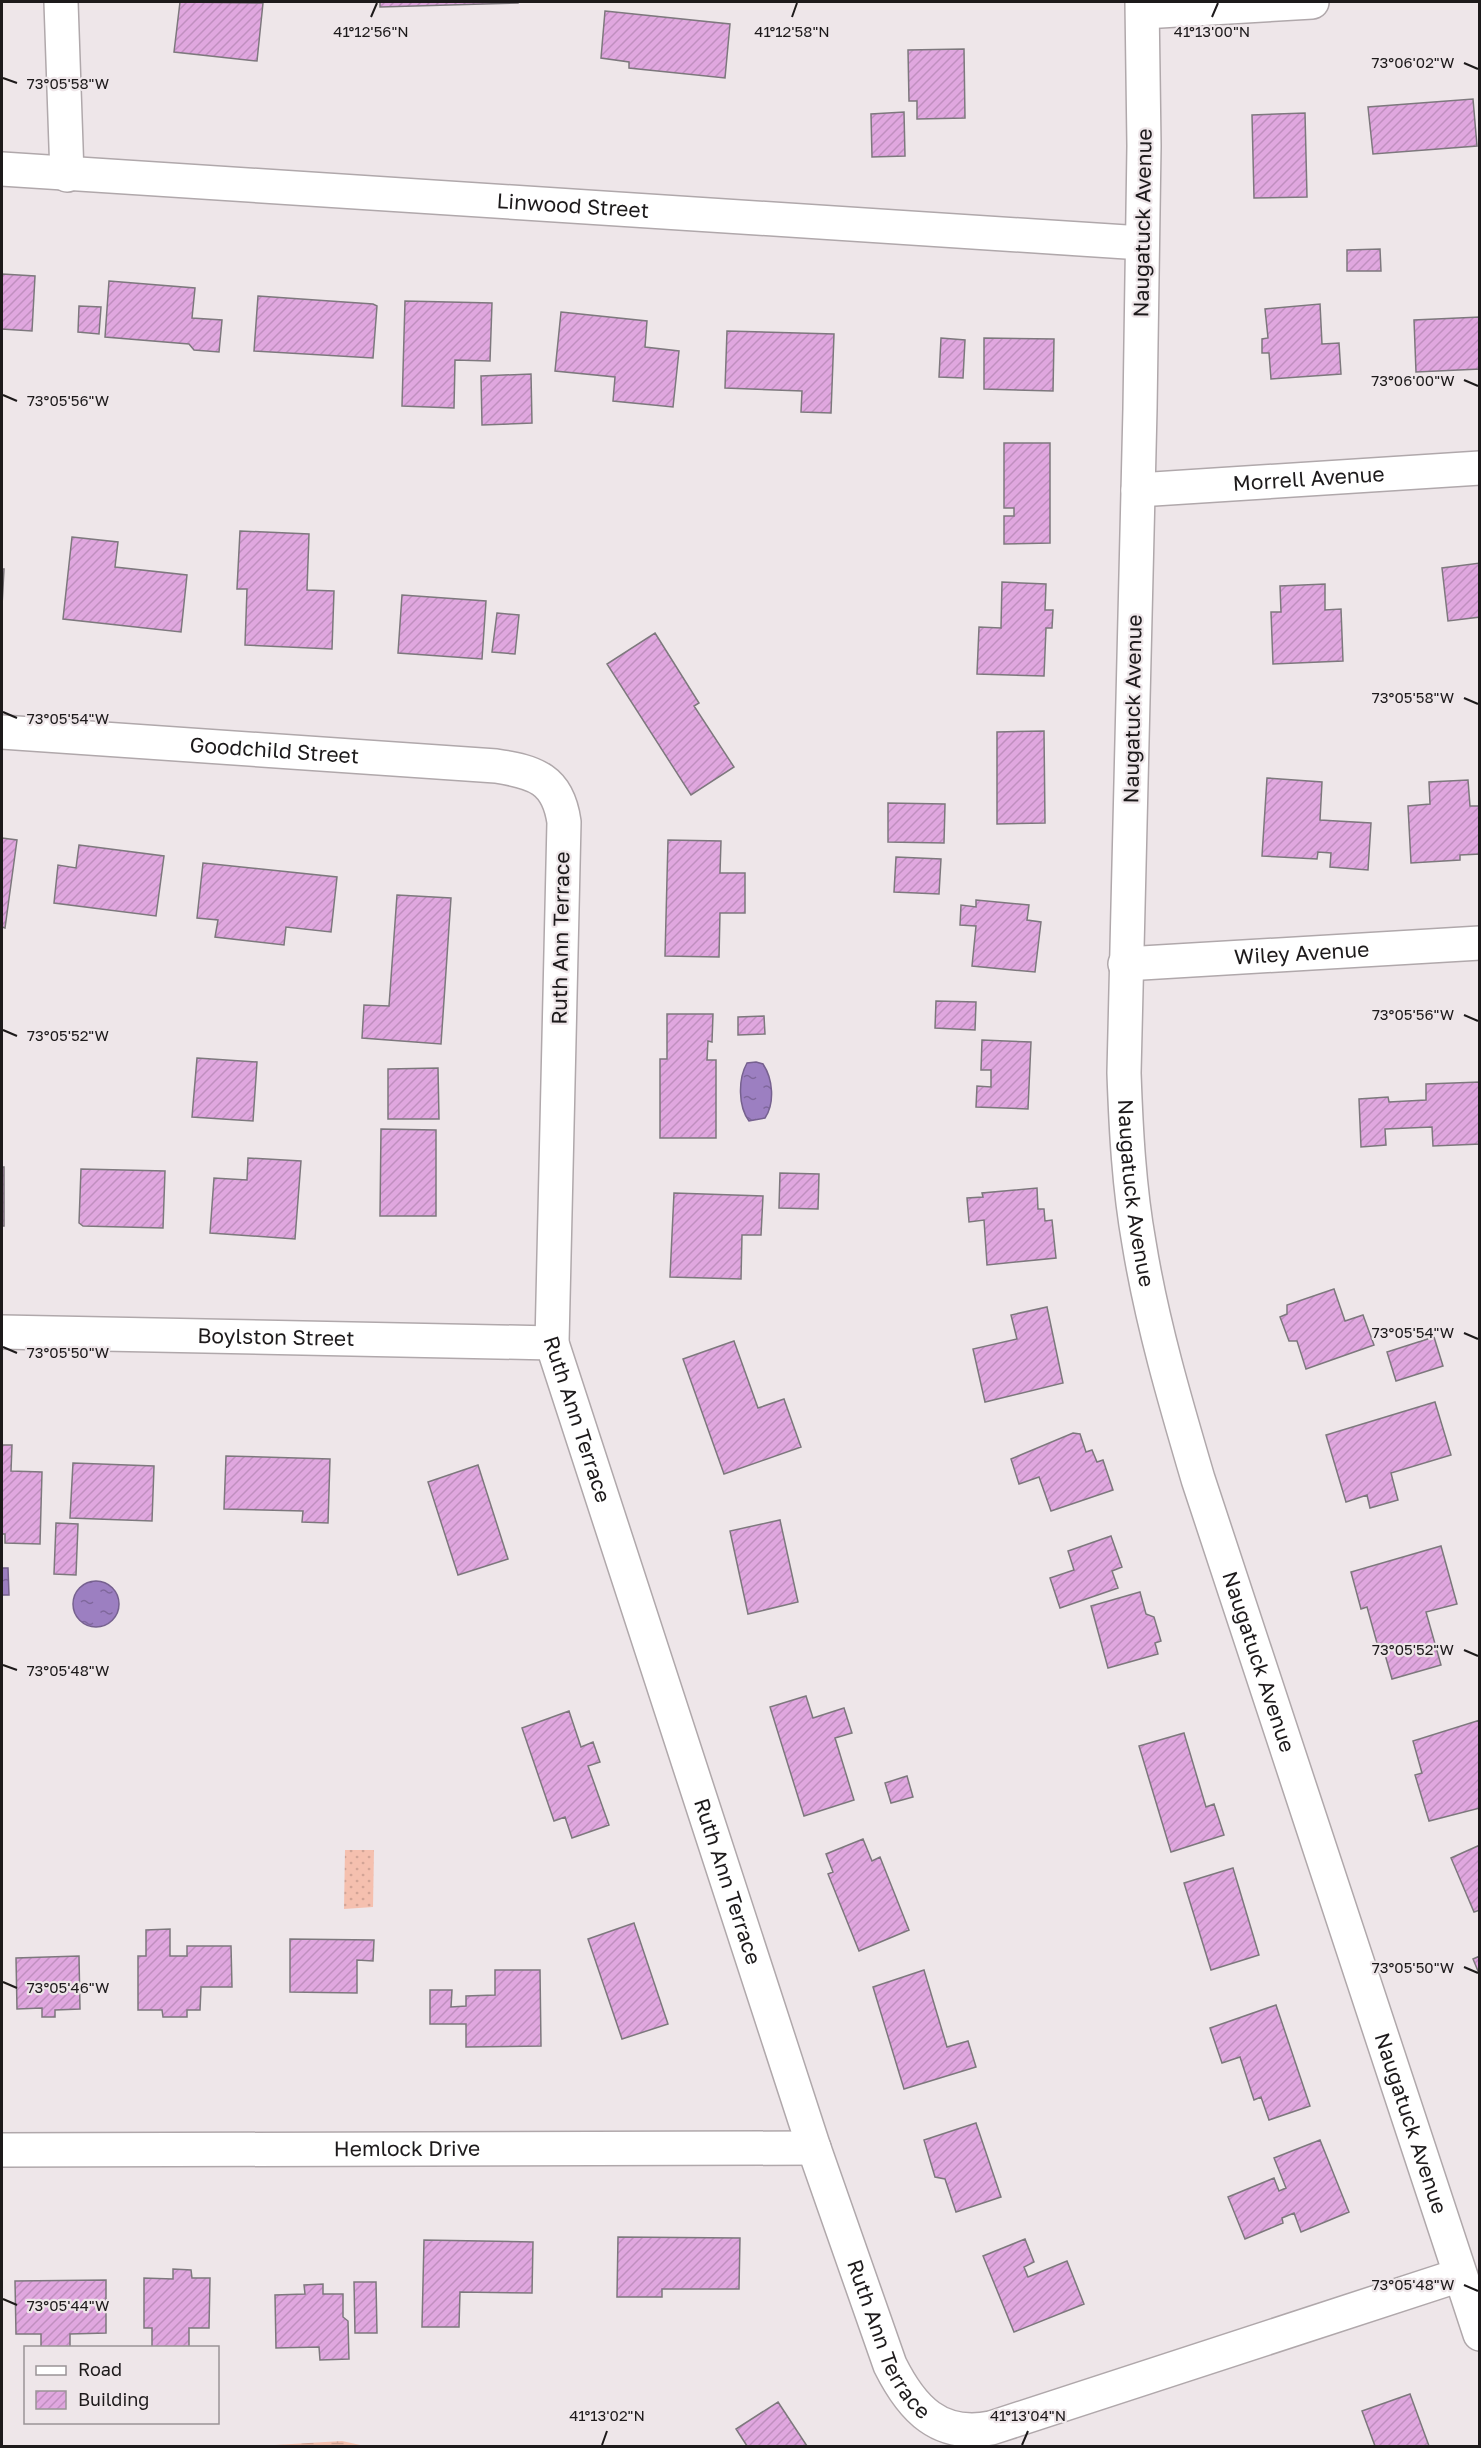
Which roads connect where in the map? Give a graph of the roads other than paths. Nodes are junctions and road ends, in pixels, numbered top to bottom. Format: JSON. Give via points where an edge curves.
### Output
{"nodes":[{"id":1,"x":61,"y":2,"type":"edge"},
{"id":2,"x":1312,"y":2,"type":"edge"},
{"id":3,"x":1143,"y":7,"type":"edge"},
{"id":4,"x":2,"y":170,"type":"edge"},
{"id":5,"x":67,"y":175,"type":"junction"},
{"id":6,"x":1143,"y":243,"type":"junction"},
{"id":7,"x":1479,"y":468,"type":"edge"},
{"id":8,"x":1138,"y":490,"type":"junction"},
{"id":9,"x":2,"y":732,"type":"edge"},
{"id":10,"x":544,"y":781,"type":"joint"},
{"id":11,"x":1479,"y":944,"type":"edge"},
{"id":12,"x":1125,"y":964,"type":"junction"},
{"id":13,"x":2,"y":1332,"type":"edge"},
{"id":14,"x":552,"y":1343,"type":"junction"},
{"id":15,"x":813,"y":2148,"type":"junction"},
{"id":16,"x":2,"y":2150,"type":"edge"},
{"id":17,"x":1460,"y":2275,"type":"junction"},
{"id":18,"x":1479,"y":2334,"type":"edge"}],
"edges":[{"from":1,"to":5,"type":"street"},
{"from":2,"to":3,"type":"street"},
{"from":3,"to":6,"type":"street","name":"Naugatuck Avenue"},
{"from":4,"to":5,"type":"street","name":"Linwood Street"},
{"from":5,"to":6,"type":"street","name":"Linwood Street"},
{"from":6,"to":8,"type":"street","name":"Naugatuck Avenue"},
{"from":7,"to":8,"type":"street","name":"Morrell Avenue"},
{"from":8,"to":12,"type":"street","name":"Naugatuck Avenue"},
{"from":9,"to":10,"type":"street","name":"Goodchild Street","via":[[496,766],[532,773]]},
{"from":10,"to":14,"type":"street","name":"Ruth Ann Terrace","via":[[558,796],[564,822]]},
{"from":11,"to":12,"type":"street","name":"Wiley Avenue"},
{"from":12,"to":17,"type":"street","name":"Naugatuck Avenue","via":[[1126,1144],[1138,1242],[1174,1399]]},
{"from":13,"to":14,"type":"street","name":"Boylston Street"},
{"from":14,"to":15,"type":"street","name":"Ruth Ann Terrace"},
{"from":15,"to":16,"type":"street","name":"Hemlock Drive"},
{"from":15,"to":17,"type":"street","name":"Ruth Ann Terrace","via":[[901,2387],[935,2421],[963,2431],[991,2428]]},
{"from":17,"to":18,"type":"street","name":"Naugatuck Avenue"}]}
